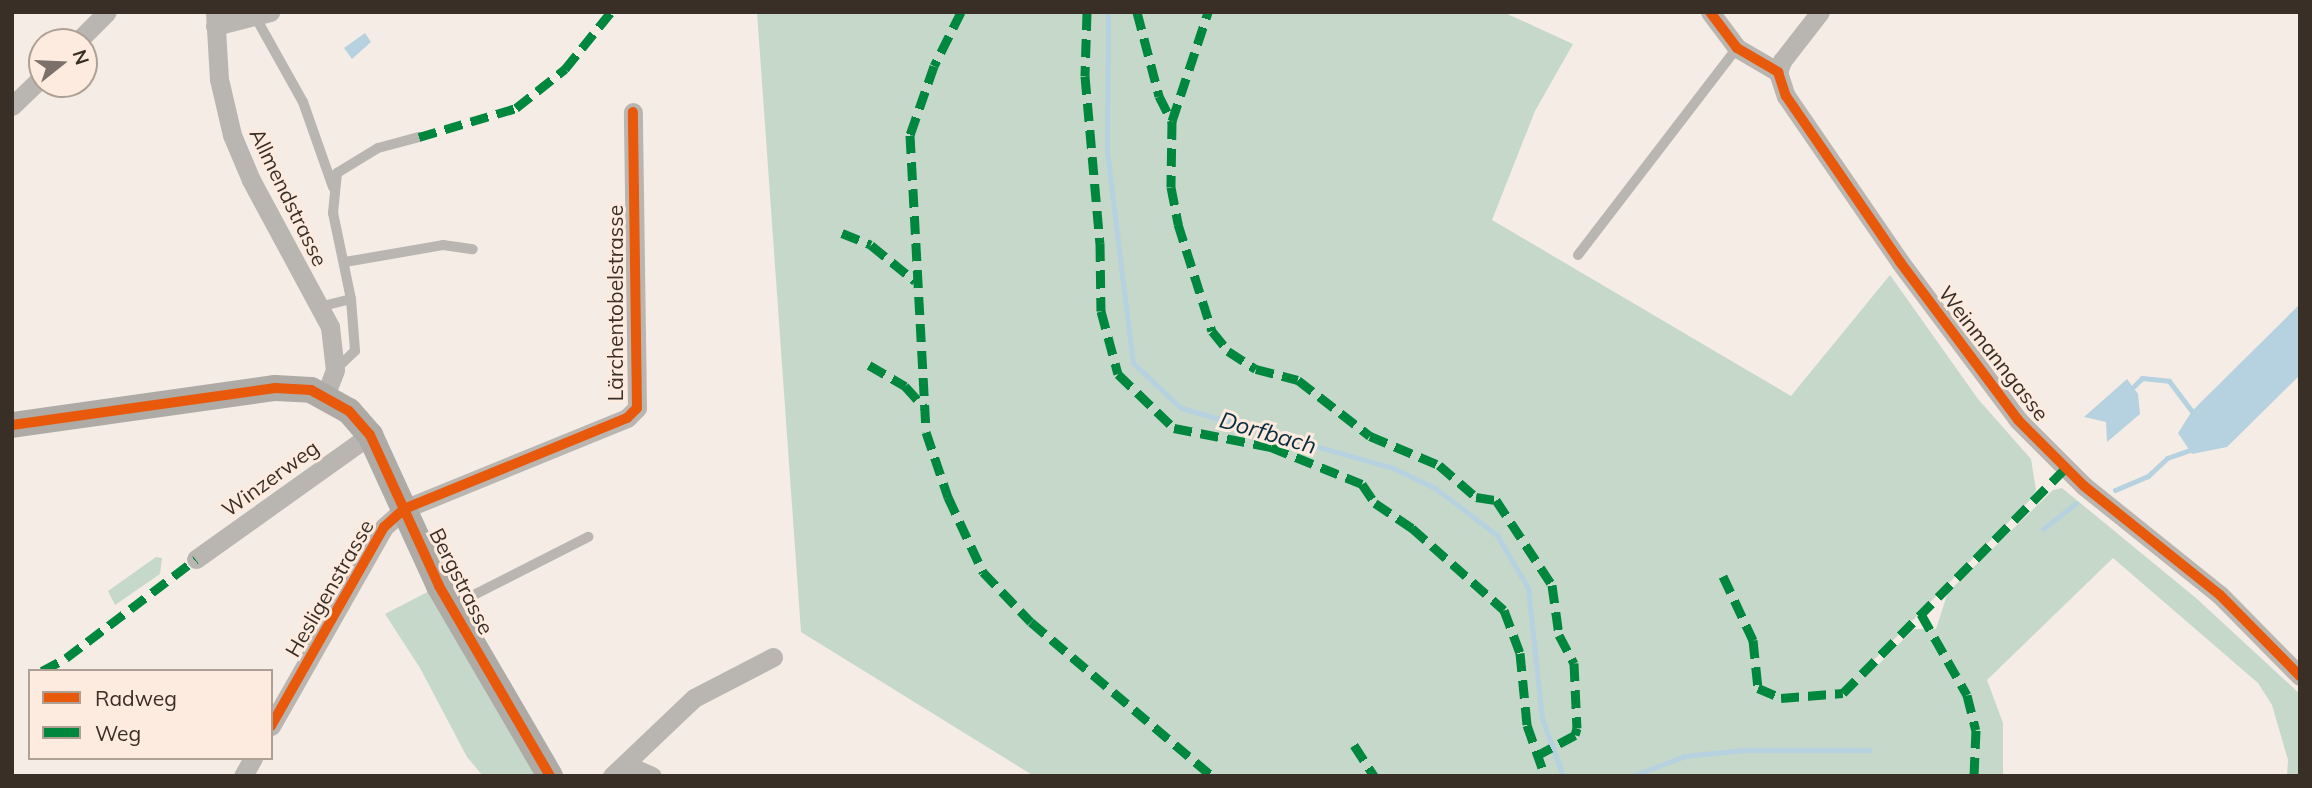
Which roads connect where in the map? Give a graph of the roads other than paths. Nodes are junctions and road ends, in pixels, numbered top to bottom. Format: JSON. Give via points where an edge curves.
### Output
{"nodes":[{"id":1,"x":107,"y":12,"type":"edge"},
{"id":2,"x":1710,"y":12,"type":"edge"},
{"id":3,"x":1820,"y":12,"type":"edge"},
{"id":4,"x":263,"y":15,"type":"edge"},
{"id":5,"x":215,"y":19,"type":"edge"},
{"id":6,"x":91,"y":28,"type":"edge"},
{"id":7,"x":1737,"y":48,"type":"junction"},
{"id":8,"x":1778,"y":72,"type":"junction"},
{"id":9,"x":28,"y":91,"type":"edge"},
{"id":10,"x":12,"y":106,"type":"edge"},
{"id":11,"x":633,"y":112,"type":"dead end"},
{"id":12,"x":419,"y":137,"type":"dead end"},
{"id":13,"x":333,"y":188,"type":"junction"},
{"id":14,"x":473,"y":249,"type":"dead end"},
{"id":15,"x":1578,"y":256,"type":"dead end"},
{"id":16,"x":345,"y":262,"type":"junction"},
{"id":17,"x":351,"y":299,"type":"junction"},
{"id":18,"x":319,"y":307,"type":"junction"},
{"id":19,"x":335,"y":370,"type":"junction"},
{"id":20,"x":324,"y":396,"type":"junction"},
{"id":21,"x":12,"y":425,"type":"edge"},
{"id":22,"x":370,"y":435,"type":"junction"},
{"id":23,"x":404,"y":509,"type":"junction"},
{"id":24,"x":588,"y":537,"type":"dead end"},
{"id":25,"x":196,"y":559,"type":"dead end"},
{"id":26,"x":451,"y":607,"type":"junction"},
{"id":27,"x":773,"y":657,"type":"dead end"},
{"id":28,"x":2296,"y":665,"type":"edge"},
{"id":29,"x":273,"y":722,"type":"edge"},
{"id":30,"x":252,"y":760,"type":"edge"},
{"id":31,"x":620,"y":770,"type":"edge"},
{"id":32,"x":243,"y":776,"type":"edge"},
{"id":33,"x":550,"y":776,"type":"edge"},
{"id":34,"x":652,"y":776,"type":"edge"}],
"edges":[{"from":1,"to":6,"type":"street"},
{"from":2,"to":7,"type":"street"},
{"from":3,"to":8,"type":"street"},
{"from":4,"to":5,"type":"street"},
{"from":4,"to":13,"type":"lane","via":[[303,103]]},
{"from":5,"to":18,"type":"street","name":"Allmendstrasse","via":[[219,79],[232,135]]},
{"from":7,"to":8,"type":"street"},
{"from":7,"to":15,"type":"lane"},
{"from":8,"to":28,"type":"street","name":"Weinmanngasse","via":[[1786,96],[1900,262],[2018,419],[2084,485],[2220,595]]},
{"from":9,"to":10,"type":"street"},
{"from":11,"to":23,"type":"street","name":"Lärchentobelstrasse","via":[[637,408],[627,418]]},
{"from":12,"to":13,"type":"lane","via":[[378,148],[337,173]]},
{"from":13,"to":16,"type":"lane","via":[[333,213]]},
{"from":14,"to":16,"type":"lane","via":[[443,245]]},
{"from":16,"to":17,"type":"lane"},
{"from":17,"to":18,"type":"lane"},
{"from":17,"to":19,"type":"lane","via":[[355,351]]},
{"from":18,"to":19,"type":"street","name":"Allmendstrasse","via":[[330,327]]},
{"from":19,"to":20,"type":"street","name":"Allmendstrasse"},
{"from":20,"to":21,"type":"street","name":"Bergstrasse","via":[[311,390],[275,388]]},
{"from":20,"to":22,"type":"street","name":"Bergstrasse","via":[[349,411]]},
{"from":22,"to":23,"type":"street","name":"Bergstrasse"},
{"from":22,"to":25,"type":"street","name":"Winzerweg"},
{"from":23,"to":26,"type":"street","name":"Bergstrasse"},
{"from":23,"to":29,"type":"street","name":"Hesligenstrasse","via":[[384,527]]},
{"from":24,"to":26,"type":"lane"},
{"from":26,"to":33,"type":"street","name":"Bergstrasse"},
{"from":27,"to":31,"type":"street","via":[[694,698]]},
{"from":30,"to":32,"type":"street"},
{"from":31,"to":34,"type":"street"}]}
